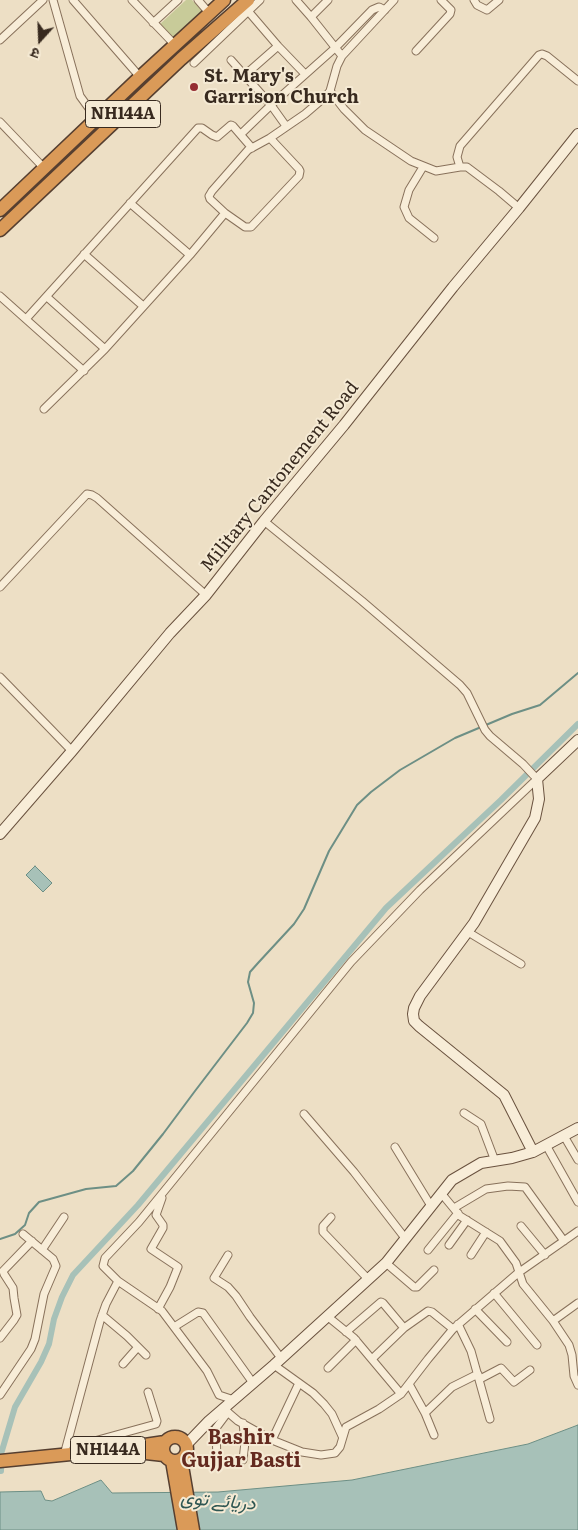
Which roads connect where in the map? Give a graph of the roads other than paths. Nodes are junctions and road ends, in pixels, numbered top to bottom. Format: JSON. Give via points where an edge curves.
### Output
{"nodes":[{"id":1,"x":43,"y":0,"type":"edge"},
{"id":2,"x":53,"y":0,"type":"edge"},
{"id":3,"x":73,"y":0,"type":"edge"},
{"id":4,"x":178,"y":0,"type":"edge"},
{"id":5,"x":198,"y":0,"type":"edge"},
{"id":6,"x":224,"y":0,"type":"edge"},
{"id":7,"x":260,"y":0,"type":"edge"},
{"id":8,"x":296,"y":0,"type":"edge"},
{"id":9,"x":328,"y":0,"type":"edge"},
{"id":10,"x":394,"y":0,"type":"edge"},
{"id":11,"x":441,"y":0,"type":"edge"},
{"id":12,"x":474,"y":0,"type":"edge"},
{"id":13,"x":498,"y":0,"type":"edge"},
{"id":14,"x":137,"y":2,"type":"edge"},
{"id":15,"x":248,"y":6,"type":"edge"},
{"id":16,"x":385,"y":10,"type":"junction"},
{"id":17,"x":210,"y":14,"type":"junction"},
{"id":18,"x":311,"y":17,"type":"junction"},
{"id":19,"x":153,"y":23,"type":"junction"},
{"id":20,"x":0,"y":40,"type":"edge"},
{"id":21,"x":175,"y":46,"type":"junction"},
{"id":22,"x":278,"y":46,"type":"junction"},
{"id":23,"x":335,"y":48,"type":"junction"},
{"id":24,"x":416,"y":52,"type":"dead end"},
{"id":25,"x":342,"y":56,"type":"junction"},
{"id":26,"x":231,"y":60,"type":"dead end"},
{"id":27,"x":194,"y":63,"type":"dead end"},
{"id":28,"x":305,"y":74,"type":"junction"},
{"id":29,"x":245,"y":75,"type":"junction"},
{"id":30,"x":140,"y":77,"type":"junction"},
{"id":31,"x":578,"y":82,"type":"edge"},
{"id":32,"x":330,"y":91,"type":"junction"},
{"id":33,"x":271,"y":105,"type":"junction"},
{"id":34,"x":96,"y":118,"type":"junction"},
{"id":35,"x":0,"y":122,"type":"edge"},
{"id":36,"x":286,"y":126,"type":"junction"},
{"id":37,"x":241,"y":134,"type":"junction"},
{"id":38,"x":578,"y":134,"type":"edge"},
{"id":39,"x":270,"y":138,"type":"junction"},
{"id":40,"x":252,"y":148,"type":"junction"},
{"id":41,"x":423,"y":167,"type":"junction"},
{"id":42,"x":460,"y":167,"type":"junction"},
{"id":43,"x":44,"y":168,"type":"junction"},
{"id":44,"x":130,"y":203,"type":"junction"},
{"id":45,"x":519,"y":208,"type":"junction"},
{"id":46,"x":0,"y":210,"type":"edge"},
{"id":47,"x":225,"y":213,"type":"junction"},
{"id":48,"x":0,"y":230,"type":"edge"},
{"id":49,"x":434,"y":238,"type":"dead end"},
{"id":50,"x":84,"y":254,"type":"junction"},
{"id":51,"x":190,"y":255,"type":"junction"},
{"id":52,"x":0,"y":296,"type":"edge"},
{"id":53,"x":47,"y":297,"type":"junction"},
{"id":54,"x":143,"y":306,"type":"junction"},
{"id":55,"x":26,"y":320,"type":"junction"},
{"id":56,"x":105,"y":348,"type":"junction"},
{"id":57,"x":84,"y":371,"type":"junction"},
{"id":58,"x":44,"y":409,"type":"dead end"},
{"id":59,"x":264,"y":521,"type":"junction"},
{"id":60,"x":0,"y":587,"type":"edge"},
{"id":61,"x":206,"y":594,"type":"junction"},
{"id":62,"x":0,"y":677,"type":"edge"},
{"id":63,"x":578,"y":740,"type":"edge"},
{"id":64,"x":72,"y":751,"type":"junction"},
{"id":65,"x":535,"y":777,"type":"junction"},
{"id":66,"x":0,"y":834,"type":"edge"},
{"id":67,"x":468,"y":932,"type":"junction"},
{"id":68,"x":521,"y":964,"type":"dead end"},
{"id":69,"x":464,"y":1113,"type":"dead end"},
{"id":70,"x":304,"y":1114,"type":"dead end"},
{"id":71,"x":578,"y":1128,"type":"edge"},
{"id":72,"x":564,"y":1136,"type":"junction"},
{"id":73,"x":546,"y":1145,"type":"junction"},
{"id":74,"x":395,"y":1147,"type":"dead end"},
{"id":75,"x":533,"y":1152,"type":"junction"},
{"id":76,"x":578,"y":1160,"type":"edge"},
{"id":77,"x":495,"y":1161,"type":"junction"},
{"id":78,"x":165,"y":1191,"type":"junction"},
{"id":79,"x":441,"y":1193,"type":"junction"},
{"id":80,"x":578,"y":1202,"type":"edge"},
{"id":81,"x":431,"y":1206,"type":"junction"},
{"id":82,"x":456,"y":1211,"type":"junction"},
{"id":83,"x":64,"y":1217,"type":"dead end"},
{"id":84,"x":331,"y":1218,"type":"dead end"},
{"id":85,"x":467,"y":1220,"type":"junction"},
{"id":86,"x":521,"y":1226,"type":"dead end"},
{"id":87,"x":578,"y":1231,"type":"edge"},
{"id":88,"x":486,"y":1232,"type":"junction"},
{"id":89,"x":23,"y":1234,"type":"dead end"},
{"id":90,"x":405,"y":1238,"type":"junction"},
{"id":91,"x":32,"y":1241,"type":"junction"},
{"id":92,"x":564,"y":1241,"type":"junction"},
{"id":93,"x":449,"y":1245,"type":"dead end"},
{"id":94,"x":42,"y":1250,"type":"junction"},
{"id":95,"x":428,"y":1250,"type":"dead end"},
{"id":96,"x":228,"y":1255,"type":"dead end"},
{"id":97,"x":471,"y":1255,"type":"dead end"},
{"id":98,"x":544,"y":1255,"type":"junction"},
{"id":99,"x":386,"y":1262,"type":"junction"},
{"id":100,"x":434,"y":1270,"type":"dead end"},
{"id":101,"x":518,"y":1273,"type":"junction"},
{"id":102,"x":368,"y":1279,"type":"junction"},
{"id":103,"x":118,"y":1281,"type":"junction"},
{"id":104,"x":494,"y":1293,"type":"junction"},
{"id":105,"x":578,"y":1303,"type":"edge"},
{"id":106,"x":158,"y":1308,"type":"junction"},
{"id":107,"x":476,"y":1309,"type":"junction"},
{"id":108,"x":102,"y":1316,"type":"junction"},
{"id":109,"x":327,"y":1316,"type":"junction"},
{"id":110,"x":553,"y":1321,"type":"junction"},
{"id":111,"x":455,"y":1326,"type":"junction"},
{"id":112,"x":174,"y":1327,"type":"junction"},
{"id":113,"x":404,"y":1328,"type":"junction"},
{"id":114,"x":346,"y":1332,"type":"junction"},
{"id":115,"x":0,"y":1338,"type":"edge"},
{"id":116,"x":356,"y":1340,"type":"junction"},
{"id":117,"x":507,"y":1342,"type":"dead end"},
{"id":118,"x":537,"y":1345,"type":"dead end"},
{"id":119,"x":138,"y":1347,"type":"junction"},
{"id":120,"x":146,"y":1355,"type":"dead end"},
{"id":121,"x":372,"y":1359,"type":"junction"},
{"id":122,"x":278,"y":1361,"type":"junction"},
{"id":123,"x":123,"y":1364,"type":"dead end"},
{"id":124,"x":328,"y":1368,"type":"dead end"},
{"id":125,"x":530,"y":1370,"type":"dead end"},
{"id":126,"x":479,"y":1376,"type":"junction"},
{"id":127,"x":253,"y":1383,"type":"junction"},
{"id":128,"x":299,"y":1383,"type":"junction"},
{"id":129,"x":409,"y":1384,"type":"junction"},
{"id":130,"x":578,"y":1386,"type":"edge"},
{"id":131,"x":148,"y":1392,"type":"dead end"},
{"id":132,"x":401,"y":1394,"type":"junction"},
{"id":133,"x":0,"y":1395,"type":"edge"},
{"id":134,"x":234,"y":1400,"type":"junction"},
{"id":135,"x":226,"y":1410,"type":"junction"},
{"id":136,"x":425,"y":1413,"type":"junction"},
{"id":137,"x":490,"y":1420,"type":"dead end"},
{"id":138,"x":243,"y":1423,"type":"junction"},
{"id":139,"x":434,"y":1435,"type":"dead end"},
{"id":140,"x":342,"y":1436,"type":"junction"},
{"id":141,"x":272,"y":1440,"type":"junction"},
{"id":142,"x":68,"y":1441,"type":"junction"},
{"id":143,"x":185,"y":1443,"type":"junction"},
{"id":144,"x":171,"y":1454,"type":"junction"},
{"id":145,"x":64,"y":1455,"type":"junction"},
{"id":146,"x":51,"y":1459,"type":"junction"},
{"id":147,"x":243,"y":1460,"type":"dead end"},
{"id":148,"x":0,"y":1461,"type":"edge"},
{"id":149,"x":217,"y":1462,"type":"dead end"},
{"id":150,"x":0,"y":1468,"type":"edge"},
{"id":151,"x":184,"y":1530,"type":"edge"},
{"id":152,"x":193,"y":1530,"type":"edge"}],
"edges":[{"from":1,"to":20,"type":"street"},
{"from":2,"to":34,"type":"street","via":[[80,96]]},
{"from":3,"to":30,"type":"street"},
{"from":4,"to":19,"type":"street"},
{"from":5,"to":17,"type":"street"},
{"from":6,"to":17,"type":"highway","number":"NH144A"},
{"from":7,"to":15,"type":"street"},
{"from":8,"to":18,"type":"street"},
{"from":9,"to":18,"type":"street"},
{"from":10,"to":16,"type":"street"},
{"from":11,"to":24,"type":"street","via":[[450,8],[450,14]]},
{"from":12,"to":13,"type":"street","via":[[487,10]]},
{"from":14,"to":19,"type":"street"},
{"from":15,"to":22,"type":"street"},
{"from":15,"to":27,"type":"street"},
{"from":15,"to":48,"type":"highway","number":"NH144A","via":[[181,59]]},
{"from":16,"to":23,"type":"street","via":[[379,7],[372,10]]},
{"from":16,"to":25,"type":"street"},
{"from":17,"to":21,"type":"highway","number":"NH144A"},
{"from":18,"to":23,"type":"street"},
{"from":19,"to":21,"type":"street"},
{"from":21,"to":30,"type":"highway","number":"NH144A"},
{"from":22,"to":28,"type":"street"},
{"from":22,"to":29,"type":"street"},
{"from":23,"to":25,"type":"street"},
{"from":23,"to":28,"type":"street"},
{"from":25,"to":32,"type":"street"},
{"from":26,"to":29,"type":"street"},
{"from":28,"to":33,"type":"street"},
{"from":29,"to":33,"type":"street"},
{"from":30,"to":34,"type":"highway","number":"NH144A"},
{"from":31,"to":42,"type":"street","via":[[547,56],[538,55],[460,146],[457,157]]},
{"from":32,"to":36,"type":"street","via":[[306,114]]},
{"from":32,"to":41,"type":"street","via":[[365,130]]},
{"from":33,"to":36,"type":"street"},
{"from":33,"to":37,"type":"street"},
{"from":34,"to":43,"type":"highway","number":"NH144A"},
{"from":35,"to":43,"type":"street"},
{"from":36,"to":39,"type":"street"},
{"from":37,"to":40,"type":"street"},
{"from":37,"to":44,"type":"street","via":[[230,125],[218,137],[198,128]]},
{"from":38,"to":45,"type":"main road","name":"Military Cantonement Road"},
{"from":39,"to":40,"type":"street"},
{"from":39,"to":47,"type":"street","via":[[299,169],[299,176],[251,227],[244,227]]},
{"from":40,"to":47,"type":"street","via":[[210,194],[210,199]]},
{"from":41,"to":42,"type":"street","via":[[436,171]]},
{"from":41,"to":49,"type":"street","via":[[404,207],[409,218]]},
{"from":42,"to":45,"type":"street","via":[[471,169]]},
{"from":43,"to":46,"type":"highway","number":"NH144A"},
{"from":44,"to":50,"type":"street"},
{"from":44,"to":51,"type":"street"},
{"from":45,"to":59,"type":"main road","name":"Military Cantonement Road"},
{"from":47,"to":51,"type":"street"},
{"from":50,"to":53,"type":"street"},
{"from":50,"to":54,"type":"street"},
{"from":51,"to":54,"type":"street"},
{"from":52,"to":55,"type":"street"},
{"from":53,"to":55,"type":"street"},
{"from":53,"to":56,"type":"street"},
{"from":54,"to":56,"type":"street"},
{"from":55,"to":57,"type":"street"},
{"from":56,"to":57,"type":"street"},
{"from":57,"to":58,"type":"street"},
{"from":59,"to":61,"type":"main road","name":"Military Cantonement Road"},
{"from":59,"to":65,"type":"street","via":[[460,684],[485,730]]},
{"from":60,"to":61,"type":"street","via":[[87,494],[97,498]]},
{"from":61,"to":64,"type":"main road","name":"Military Cantonement Road"},
{"from":62,"to":64,"type":"street"},
{"from":63,"to":65,"type":"main road"},
{"from":64,"to":66,"type":"main road","name":"Military Cantonement Road"},
{"from":65,"to":67,"type":"main road","via":[[539,799],[535,818]]},
{"from":65,"to":78,"type":"street","via":[[351,962]]},
{"from":67,"to":68,"type":"street"},
{"from":67,"to":75,"type":"main road","via":[[420,996],[414,1008],[414,1020],[504,1095]]},
{"from":69,"to":77,"type":"street","via":[[481,1124]]},
{"from":70,"to":90,"type":"street"},
{"from":71,"to":72,"type":"main road"},
{"from":72,"to":73,"type":"main road"},
{"from":72,"to":76,"type":"street"},
{"from":73,"to":75,"type":"main road"},
{"from":73,"to":80,"type":"street"},
{"from":74,"to":81,"type":"street"},
{"from":75,"to":77,"type":"main road"},
{"from":77,"to":79,"type":"main road","via":[[481,1163],[464,1172]]},
{"from":78,"to":103,"type":"street","via":[[105,1258],[103,1266]]},
{"from":78,"to":106,"type":"street","via":[[156,1215],[163,1228],[151,1248],[178,1267]]},
{"from":79,"to":81,"type":"main road"},
{"from":79,"to":82,"type":"street"},
{"from":81,"to":90,"type":"main road"},
{"from":82,"to":85,"type":"street"},
{"from":82,"to":92,"type":"street","via":[[486,1189],[525,1187]]},
{"from":82,"to":95,"type":"street"},
{"from":83,"to":94,"type":"street"},
{"from":84,"to":102,"type":"street","via":[[323,1226],[324,1232]]},
{"from":85,"to":88,"type":"street"},
{"from":85,"to":93,"type":"street"},
{"from":86,"to":98,"type":"street"},
{"from":87,"to":92,"type":"street"},
{"from":88,"to":97,"type":"street"},
{"from":88,"to":101,"type":"street","via":[[500,1241],[516,1263]]},
{"from":89,"to":91,"type":"street"},
{"from":90,"to":99,"type":"main road"},
{"from":91,"to":94,"type":"street"},
{"from":91,"to":115,"type":"street","via":[[3,1272],[14,1288],[17,1315]]},
{"from":92,"to":98,"type":"street"},
{"from":94,"to":133,"type":"street","via":[[56,1266],[44,1294],[35,1339]]},
{"from":96,"to":122,"type":"street","via":[[214,1278],[236,1296]]},
{"from":98,"to":101,"type":"street"},
{"from":99,"to":100,"type":"street","via":[[414,1287]]},
{"from":99,"to":102,"type":"main road"},
{"from":101,"to":104,"type":"street"},
{"from":101,"to":110,"type":"street","via":[[522,1284]]},
{"from":102,"to":109,"type":"main road"},
{"from":103,"to":106,"type":"street"},
{"from":103,"to":108,"type":"street"},
{"from":104,"to":107,"type":"street"},
{"from":104,"to":118,"type":"street"},
{"from":105,"to":110,"type":"street"},
{"from":106,"to":112,"type":"street"},
{"from":107,"to":111,"type":"street"},
{"from":107,"to":117,"type":"street"},
{"from":108,"to":119,"type":"street"},
{"from":108,"to":142,"type":"street"},
{"from":109,"to":114,"type":"street"},
{"from":109,"to":122,"type":"main road"},
{"from":110,"to":130,"type":"street","via":[[569,1345]]},
{"from":111,"to":113,"type":"street","via":[[431,1311]]},
{"from":111,"to":126,"type":"street","via":[[472,1351]]},
{"from":111,"to":129,"type":"street"},
{"from":112,"to":127,"type":"street","via":[[198,1312],[203,1313]]},
{"from":112,"to":134,"type":"street","via":[[207,1371],[219,1395]]},
{"from":113,"to":114,"type":"street","via":[[381,1302]]},
{"from":113,"to":121,"type":"street"},
{"from":114,"to":116,"type":"street"},
{"from":116,"to":121,"type":"street"},
{"from":116,"to":124,"type":"street"},
{"from":119,"to":120,"type":"street"},
{"from":119,"to":123,"type":"street"},
{"from":121,"to":132,"type":"street"},
{"from":122,"to":127,"type":"main road"},
{"from":122,"to":128,"type":"street"},
{"from":125,"to":126,"type":"street","via":[[514,1382],[501,1368]]},
{"from":126,"to":136,"type":"street","via":[[452,1387]]},
{"from":126,"to":137,"type":"street"},
{"from":127,"to":134,"type":"main road"},
{"from":128,"to":140,"type":"street","via":[[324,1404]]},
{"from":128,"to":141,"type":"street"},
{"from":129,"to":132,"type":"street"},
{"from":129,"to":136,"type":"street"},
{"from":131,"to":142,"type":"street","via":[[156,1424],[87,1443]]},
{"from":132,"to":140,"type":"street","via":[[346,1427]]},
{"from":134,"to":135,"type":"main road"},
{"from":135,"to":138,"type":"street"},
{"from":135,"to":143,"type":"main road","via":[[193,1431]]},
{"from":135,"to":149,"type":"street","via":[[216,1428]]},
{"from":136,"to":139,"type":"street"},
{"from":138,"to":141,"type":"street"},
{"from":138,"to":147,"type":"street","via":[[246,1442]]},
{"from":140,"to":141,"type":"street","via":[[338,1451],[332,1455],[302,1452]]},
{"from":142,"to":145,"type":"street"},
{"from":143,"to":144,"type":"highway","via":[[186,1455]]},
{"from":143,"to":144,"type":"highway","number":"NH144A","via":[[180,1438],[172,1438]]},
{"from":144,"to":145,"type":"highway","number":"NH144A","via":[[111,1450]]},
{"from":144,"to":146,"type":"highway","number":"NH144A","via":[[137,1452]]},
{"from":144,"to":151,"type":"highway"},
{"from":144,"to":152,"type":"highway"},
{"from":145,"to":146,"type":"highway","number":"NH144A"},
{"from":146,"to":148,"type":"highway","number":"NH144A"},
{"from":146,"to":150,"type":"highway","number":"NH144A"}]}
